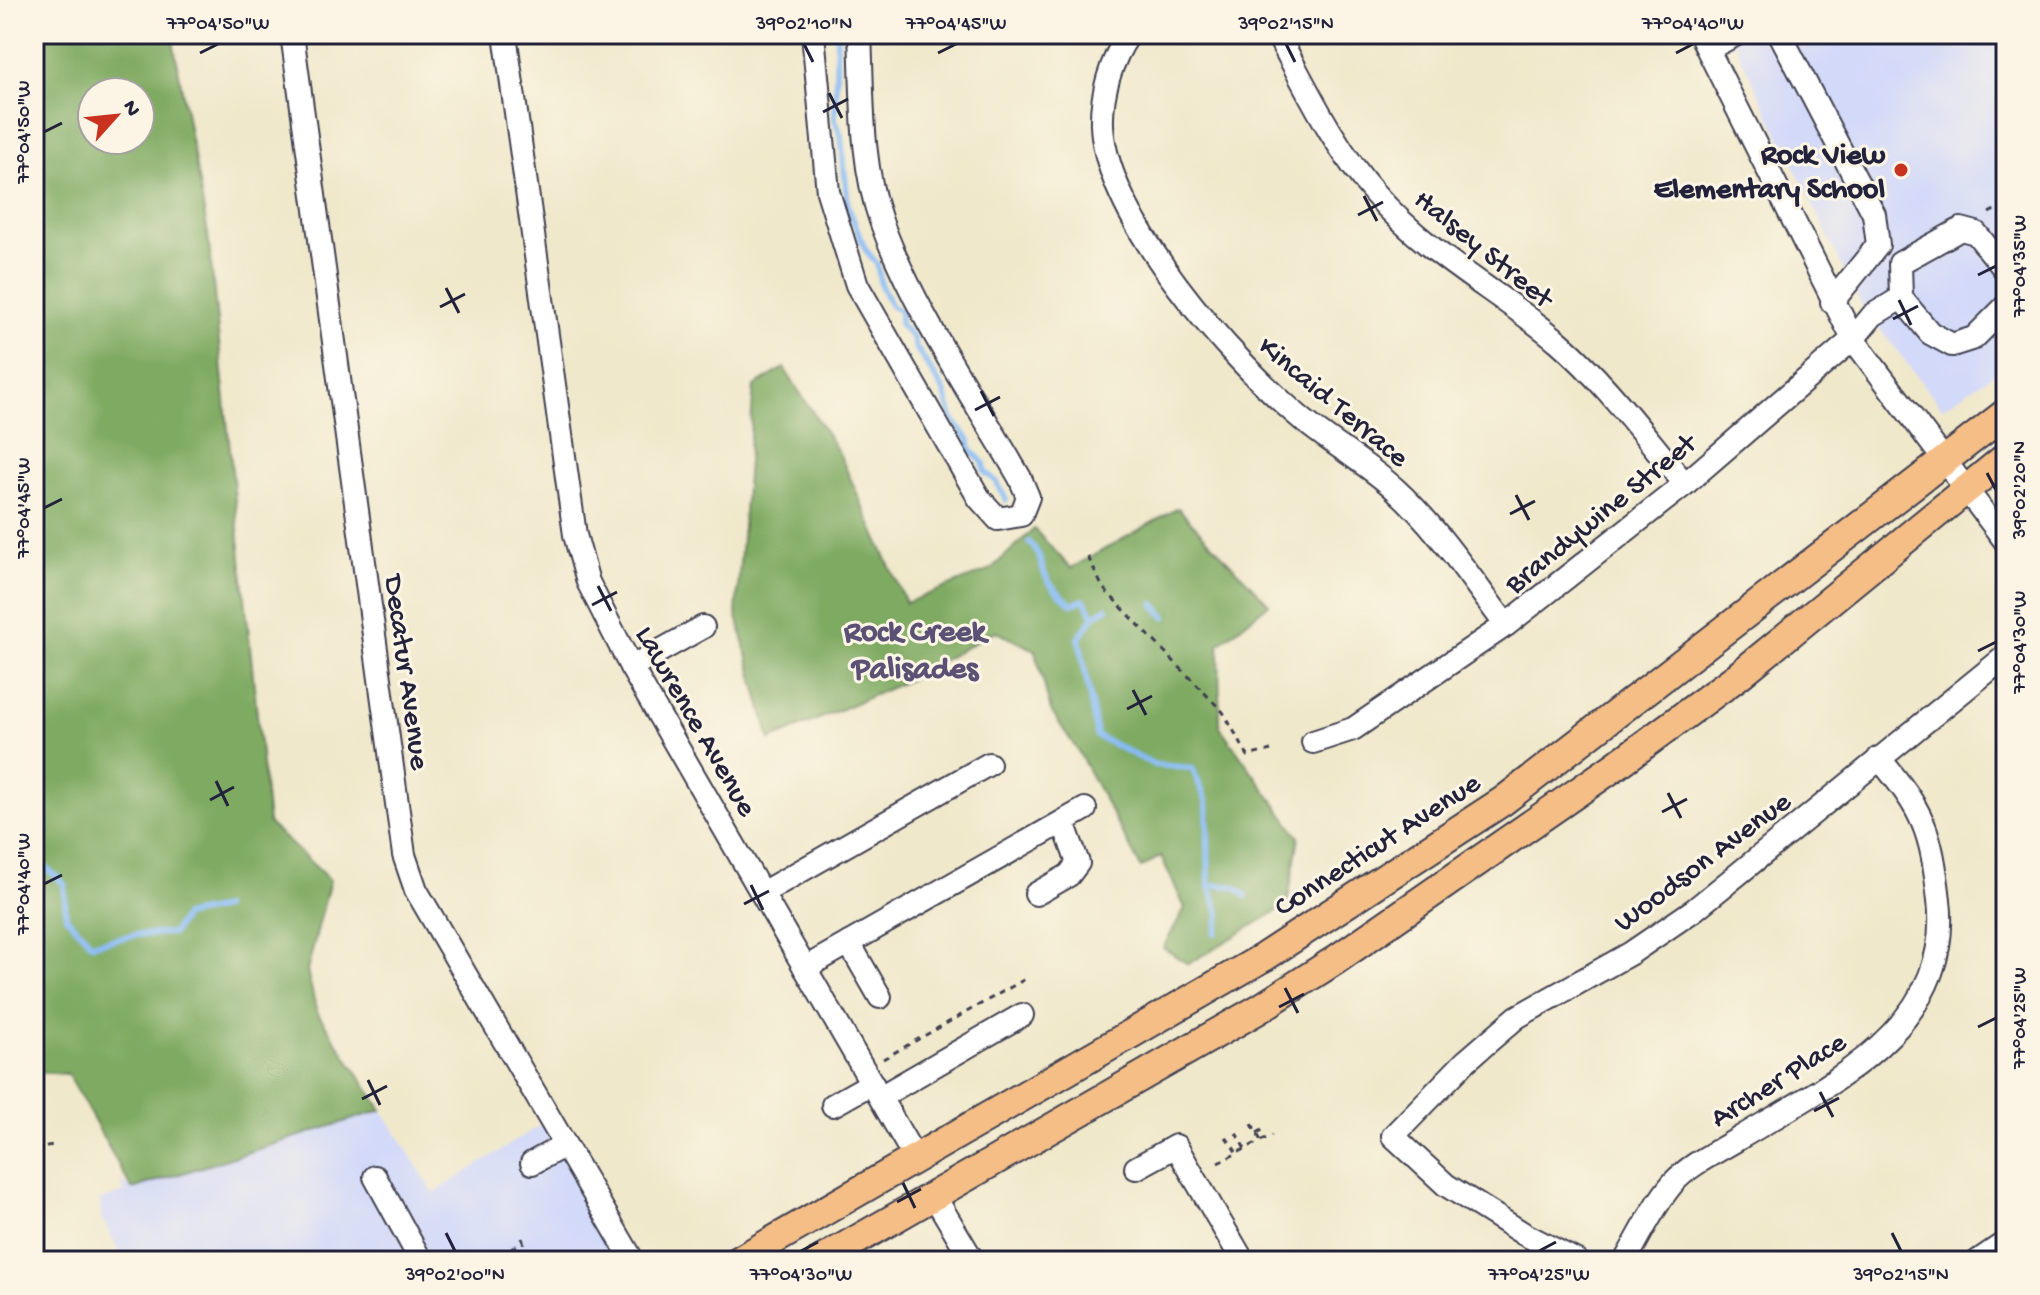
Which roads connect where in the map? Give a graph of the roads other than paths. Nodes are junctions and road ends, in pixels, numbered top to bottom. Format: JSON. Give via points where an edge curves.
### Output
{"nodes":[{"id":1,"x":292,"y":34,"type":"edge"},
{"id":2,"x":505,"y":34,"type":"edge"},
{"id":3,"x":813,"y":34,"type":"edge"},
{"id":4,"x":860,"y":34,"type":"edge"},
{"id":5,"x":1129,"y":34,"type":"edge"},
{"id":6,"x":1277,"y":34,"type":"edge"},
{"id":7,"x":1737,"y":34,"type":"edge"},
{"id":8,"x":1780,"y":34,"type":"edge"},
{"id":9,"x":1704,"y":42,"type":"edge"},
{"id":10,"x":1878,"y":245,"type":"junction"},
{"id":11,"x":1900,"y":263,"type":"junction"},
{"id":12,"x":2006,"y":271,"type":"edge"},
{"id":13,"x":1901,"y":298,"type":"junction"},
{"id":14,"x":1832,"y":302,"type":"junction"},
{"id":15,"x":2006,"y":306,"type":"edge"},
{"id":16,"x":1853,"y":339,"type":"junction"},
{"id":17,"x":2006,"y":413,"type":"edge"},
{"id":18,"x":2006,"y":457,"type":"edge"},
{"id":19,"x":1942,"y":460,"type":"junction"},
{"id":20,"x":1685,"y":484,"type":"junction"},
{"id":21,"x":1966,"y":489,"type":"junction"},
{"id":22,"x":2006,"y":542,"type":"edge"},
{"id":23,"x":1506,"y":625,"type":"junction"},
{"id":24,"x":703,"y":627,"type":"dead end"},
{"id":25,"x":2006,"y":656,"type":"edge"},
{"id":26,"x":631,"y":667,"type":"junction"},
{"id":27,"x":1313,"y":742,"type":"dead end"},
{"id":28,"x":1879,"y":758,"type":"junction"},
{"id":29,"x":989,"y":764,"type":"dead end"},
{"id":30,"x":1085,"y":809,"type":"dead end"},
{"id":31,"x":1063,"y":822,"type":"junction"},
{"id":32,"x":762,"y":893,"type":"junction"},
{"id":33,"x":1036,"y":894,"type":"dead end"},
{"id":34,"x":849,"y":943,"type":"junction"},
{"id":35,"x":1264,"y":957,"type":"junction"},
{"id":36,"x":805,"y":968,"type":"junction"},
{"id":37,"x":1286,"y":992,"type":"junction"},
{"id":38,"x":880,"y":997,"type":"dead end"},
{"id":39,"x":1022,"y":1015,"type":"dead end"},
{"id":40,"x":876,"y":1090,"type":"junction"},
{"id":41,"x":833,"y":1105,"type":"dead end"},
{"id":42,"x":565,"y":1145,"type":"junction"},
{"id":43,"x":915,"y":1158,"type":"junction"},
{"id":44,"x":532,"y":1163,"type":"dead end"},
{"id":45,"x":1136,"y":1168,"type":"dead end"},
{"id":46,"x":375,"y":1177,"type":"dead end"},
{"id":47,"x":933,"y":1194,"type":"junction"},
{"id":48,"x":2006,"y":1242,"type":"edge"},
{"id":49,"x":421,"y":1261,"type":"edge"},
{"id":50,"x":633,"y":1261,"type":"edge"},
{"id":51,"x":738,"y":1261,"type":"edge"},
{"id":52,"x":820,"y":1261,"type":"edge"},
{"id":53,"x":973,"y":1261,"type":"edge"},
{"id":54,"x":1243,"y":1261,"type":"edge"},
{"id":55,"x":1577,"y":1261,"type":"edge"},
{"id":56,"x":1625,"y":1261,"type":"edge"},
{"id":57,"x":1978,"y":1261,"type":"edge"}],
"edges":[{"from":1,"to":42,"type":"street","name":"Decatur Avenue","via":[[404,855],[416,890]]},
{"from":2,"to":26,"type":"street","name":"Lawrence Avenue","via":[[575,535],[588,582]]},
{"from":3,"to":4,"type":"street","via":[[828,192],[857,285],[979,498],[998,519],[1021,515],[1028,497],[1020,478],[907,280],[881,220],[864,145]]},
{"from":5,"to":23,"type":"street","name":"Kincaid Terrace","via":[[1108,75],[1102,126],[1112,172],[1177,288],[1227,347],[1301,418],[1403,498]]},
{"from":6,"to":20,"type":"street","name":"Halsey Street","via":[[1342,152],[1376,195],[1453,267],[1587,368]]},
{"from":7,"to":9,"type":"street"},
{"from":8,"to":10,"type":"street","via":[[1874,214]]},
{"from":9,"to":14,"type":"street"},
{"from":10,"to":11,"type":"street"},
{"from":10,"to":14,"type":"street"},
{"from":11,"to":12,"type":"street","via":[[1961,229],[1976,233]]},
{"from":11,"to":13,"type":"street"},
{"from":13,"to":15,"type":"street","via":[[1930,333],[1952,345],[1974,338]]},
{"from":13,"to":16,"type":"street","name":"Brandywine Street","via":[[1873,315]]},
{"from":14,"to":16,"type":"street"},
{"from":16,"to":19,"type":"street"},
{"from":16,"to":20,"type":"street","name":"Brandywine Street"},
{"from":17,"to":19,"type":"main road","name":"Connecticut Avenue"},
{"from":18,"to":21,"type":"main road"},
{"from":19,"to":21,"type":"street"},
{"from":19,"to":35,"type":"main road","name":"Connecticut Avenue","via":[[1503,801]]},
{"from":20,"to":23,"type":"street","name":"Brandywine Street"},
{"from":21,"to":22,"type":"street"},
{"from":21,"to":37,"type":"main road","via":[[1738,676]]},
{"from":23,"to":27,"type":"street","name":"Brandywine Street","via":[[1353,729]]},
{"from":24,"to":26,"type":"street"},
{"from":25,"to":28,"type":"street","name":"Woodson Avenue"},
{"from":26,"to":32,"type":"street","name":"Lawrence Avenue"},
{"from":28,"to":55,"type":"street","name":"Woodson Avenue","via":[[1694,910],[1631,953],[1517,1017],[1393,1136],[1446,1185]]},
{"from":28,"to":56,"type":"street","name":"Archer Place","via":[[1916,803],[1934,850],[1941,915],[1934,966],[1910,1015],[1860,1065],[1673,1183]]},
{"from":29,"to":32,"type":"street"},
{"from":30,"to":31,"type":"street"},
{"from":31,"to":33,"type":"street","via":[[1078,863],[1069,875]]},
{"from":31,"to":34,"type":"street"},
{"from":32,"to":36,"type":"street","name":"Lawrence Avenue"},
{"from":34,"to":36,"type":"street"},
{"from":34,"to":38,"type":"street"},
{"from":35,"to":37,"type":"main road"},
{"from":35,"to":43,"type":"main road","name":"Connecticut Avenue"},
{"from":36,"to":40,"type":"street","name":"Lawrence Avenue"},
{"from":37,"to":47,"type":"main road"},
{"from":39,"to":40,"type":"street"},
{"from":40,"to":41,"type":"street"},
{"from":40,"to":43,"type":"street","name":"Lawrence Avenue"},
{"from":42,"to":44,"type":"street"},
{"from":42,"to":50,"type":"street","name":"Decatur Avenue"},
{"from":43,"to":51,"type":"main road","name":"Connecticut Avenue"},
{"from":45,"to":54,"type":"street","via":[[1176,1146]]},
{"from":46,"to":49,"type":"street"},
{"from":47,"to":52,"type":"main road"},
{"from":47,"to":53,"type":"street"},
{"from":48,"to":57,"type":"street"}]}
